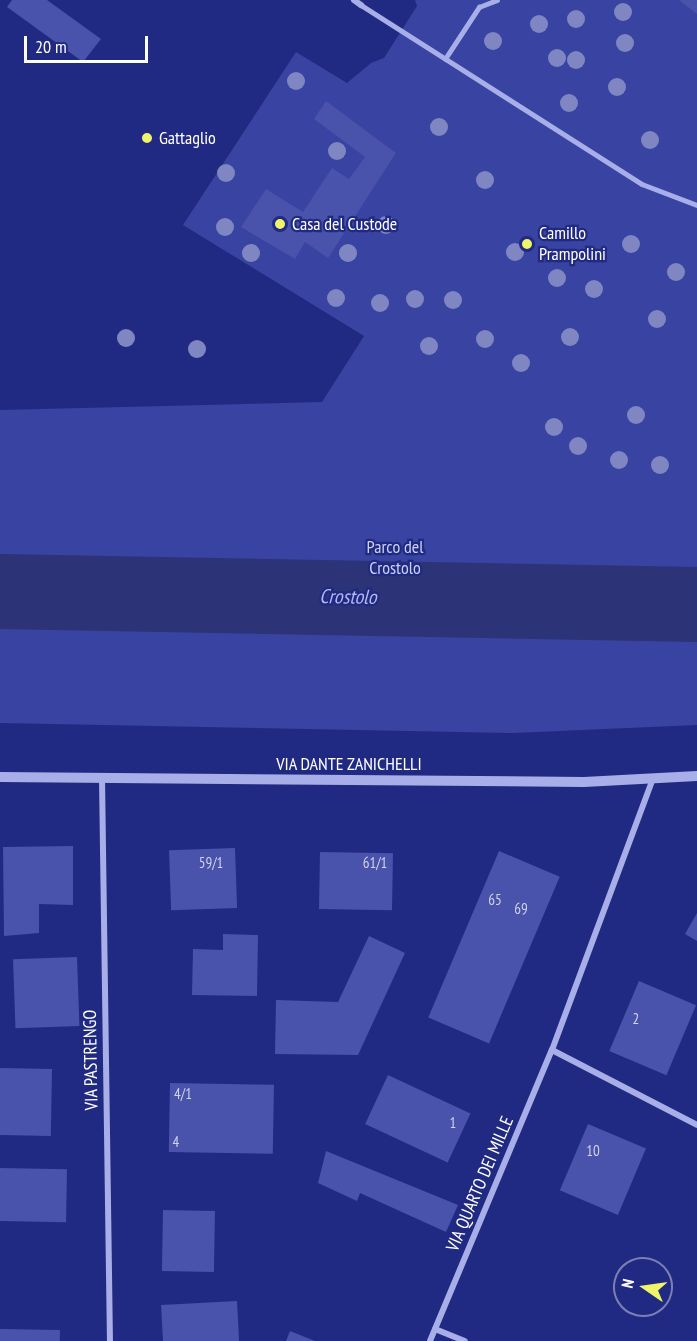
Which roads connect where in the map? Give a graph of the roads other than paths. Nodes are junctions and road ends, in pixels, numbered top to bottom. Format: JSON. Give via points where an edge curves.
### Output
{"nodes":[{"id":1,"x":354,"y":0,"type":"edge"},
{"id":2,"x":497,"y":0,"type":"edge"},
{"id":3,"x":361,"y":5,"type":"joint"},
{"id":4,"x":445,"y":59,"type":"junction"},
{"id":5,"x":697,"y":205,"type":"edge"},
{"id":6,"x":697,"y":776,"type":"edge"},
{"id":7,"x":0,"y":777,"type":"edge"},
{"id":8,"x":102,"y":778,"type":"junction"},
{"id":9,"x":653,"y":778,"type":"junction"},
{"id":10,"x":552,"y":1050,"type":"junction"},
{"id":11,"x":697,"y":1125,"type":"edge"},
{"id":12,"x":435,"y":1329,"type":"junction"},
{"id":13,"x":110,"y":1341,"type":"edge"},
{"id":14,"x":430,"y":1341,"type":"edge"},
{"id":15,"x":465,"y":1341,"type":"edge"}],
"edges":[{"from":1,"to":3,"type":"street"},
{"from":2,"to":4,"type":"lane","via":[[479,7]]},
{"from":3,"to":4,"type":"lane"},
{"from":4,"to":5,"type":"lane","via":[[642,184]]},
{"from":6,"to":9,"type":"street","name":"VIA DANTE ZANICHELLI"},
{"from":7,"to":8,"type":"street","name":"VIA DANTE ZANICHELLI"},
{"from":8,"to":9,"type":"street","name":"VIA DANTE ZANICHELLI","via":[[572,782]]},
{"from":8,"to":13,"type":"street","name":"VIA PASTRENGO"},
{"from":9,"to":10,"type":"street","name":"VIA QUARTO DEI MILLE"},
{"from":10,"to":11,"type":"street"},
{"from":10,"to":12,"type":"street","name":"VIA QUARTO DEI MILLE"},
{"from":12,"to":14,"type":"street","name":"VIA QUARTO DEI MILLE"},
{"from":12,"to":15,"type":"street"}]}
